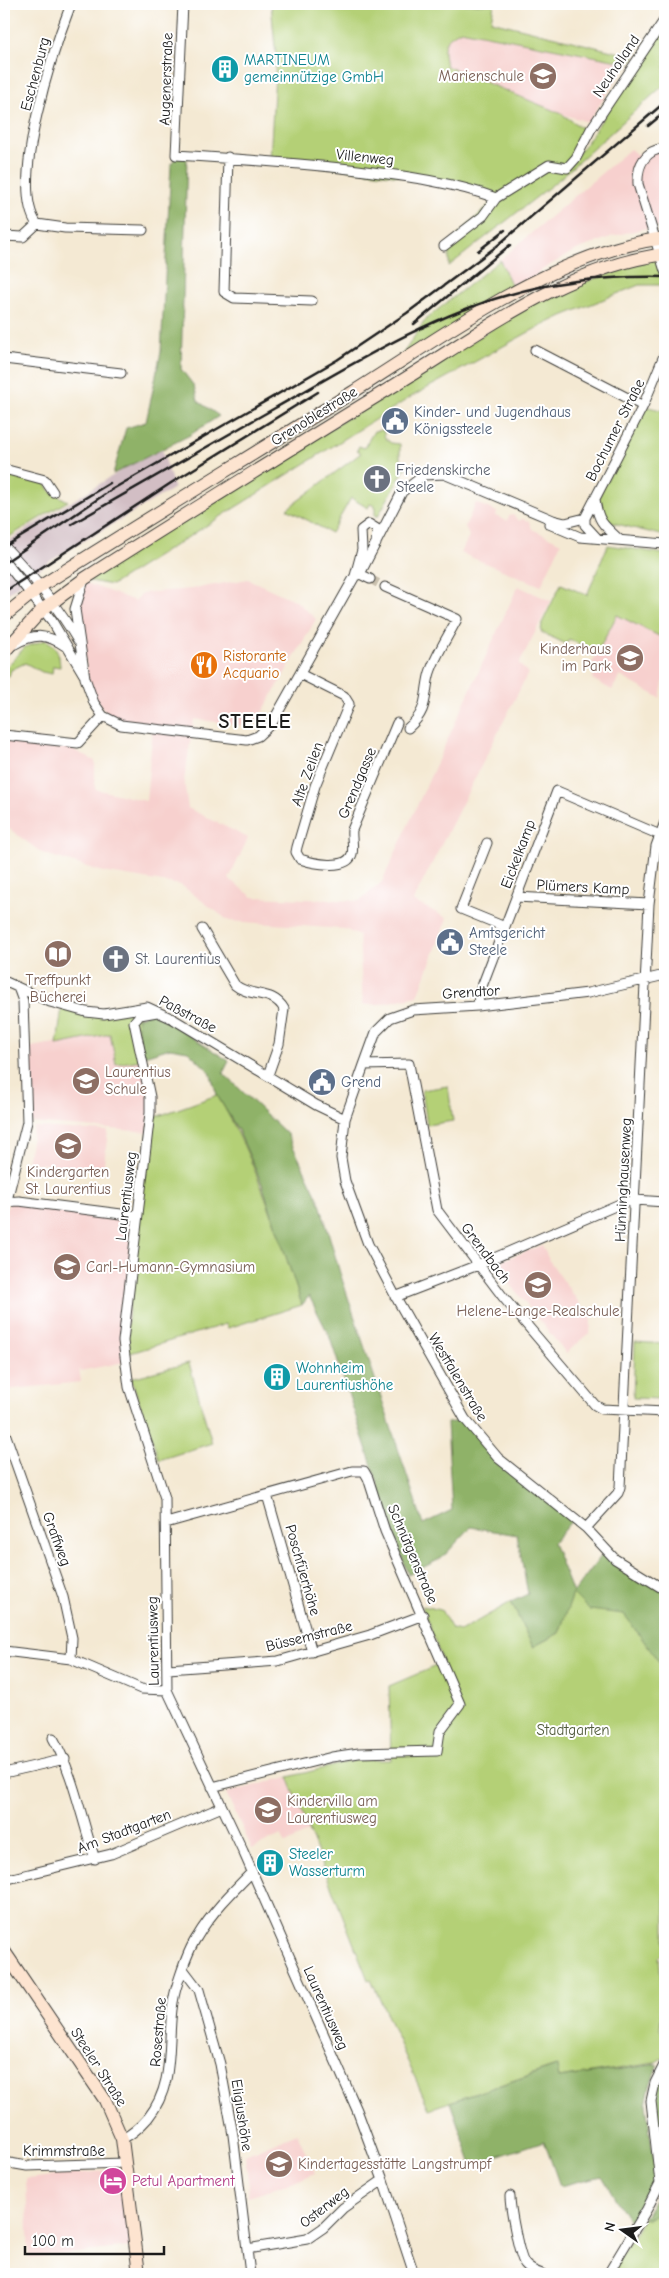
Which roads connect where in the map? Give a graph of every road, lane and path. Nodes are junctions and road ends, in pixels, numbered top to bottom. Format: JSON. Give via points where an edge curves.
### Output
{"nodes":[{"id":1,"x":71,"y":4,"type":"edge"},
{"id":2,"x":183,"y":4,"type":"edge"},
{"id":3,"x":665,"y":19,"type":"edge"},
{"id":4,"x":665,"y":148,"type":"edge"},
{"id":5,"x":176,"y":155,"type":"joint"},
{"id":6,"x":228,"y":157,"type":"junction"},
{"id":7,"x":496,"y":198,"type":"junction"},
{"id":8,"x":37,"y":224,"type":"junction"},
{"id":9,"x":143,"y":230,"type":"dead end"},
{"id":10,"x":4,"y":236,"type":"edge"},
{"id":11,"x":661,"y":238,"type":"edge"},
{"id":12,"x":444,"y":246,"type":"dead end"},
{"id":13,"x":663,"y":254,"type":"edge"},
{"id":14,"x":665,"y":271,"type":"edge"},
{"id":15,"x":312,"y":301,"type":"dead end"},
{"id":16,"x":535,"y":350,"type":"dead end"},
{"id":17,"x":665,"y":353,"type":"edge"},
{"id":18,"x":4,"y":359,"type":"edge"},
{"id":19,"x":121,"y":373,"type":"dead end"},
{"id":20,"x":643,"y":406,"type":"junction"},
{"id":21,"x":4,"y":469,"type":"edge"},
{"id":22,"x":53,"y":492,"type":"dead end"},
{"id":23,"x":595,"y":499,"type":"junction"},
{"id":24,"x":510,"y":503,"type":"junction"},
{"id":25,"x":585,"y":518,"type":"junction"},
{"id":26,"x":597,"y":538,"type":"junction"},
{"id":27,"x":620,"y":540,"type":"junction"},
{"id":28,"x":376,"y":544,"type":"junction"},
{"id":29,"x":665,"y":544,"type":"edge"},
{"id":30,"x":4,"y":546,"type":"edge"},
{"id":31,"x":4,"y":560,"type":"edge"},
{"id":32,"x":358,"y":575,"type":"junction"},
{"id":33,"x":84,"y":579,"type":"junction"},
{"id":34,"x":370,"y":579,"type":"tunnel mouth"},
{"id":35,"x":41,"y":586,"type":"junction"},
{"id":36,"x":385,"y":587,"type":"tunnel mouth"},
{"id":37,"x":31,"y":594,"type":"junction"},
{"id":38,"x":53,"y":600,"type":"junction"},
{"id":39,"x":42,"y":610,"type":"junction"},
{"id":40,"x":4,"y":616,"type":"edge"},
{"id":41,"x":80,"y":646,"type":"junction"},
{"id":42,"x":68,"y":648,"type":"junction"},
{"id":43,"x":5,"y":650,"type":"edge"},
{"id":44,"x":300,"y":674,"type":"junction"},
{"id":45,"x":85,"y":678,"type":"junction"},
{"id":46,"x":103,"y":716,"type":"junction"},
{"id":47,"x":397,"y":723,"type":"dead end"},
{"id":48,"x":408,"y":728,"type":"dead end"},
{"id":49,"x":5,"y":733,"type":"edge"},
{"id":50,"x":665,"y":822,"type":"edge"},
{"id":51,"x":660,"y":835,"type":"junction"},
{"id":52,"x":487,"y":843,"type":"dead end"},
{"id":53,"x":297,"y":856,"type":"joint"},
{"id":54,"x":516,"y":897,"type":"junction"},
{"id":55,"x":649,"y":904,"type":"junction"},
{"id":56,"x":505,"y":927,"type":"junction"},
{"id":57,"x":202,"y":929,"type":"dead end"},
{"id":58,"x":665,"y":975,"type":"edge"},
{"id":59,"x":645,"y":980,"type":"junction"},
{"id":60,"x":4,"y":981,"type":"edge"},
{"id":61,"x":19,"y":990,"type":"junction"},
{"id":62,"x":478,"y":1006,"type":"junction"},
{"id":63,"x":156,"y":1012,"type":"junction"},
{"id":64,"x":364,"y":1065,"type":"junction"},
{"id":65,"x":268,"y":1075,"type":"junction"},
{"id":66,"x":345,"y":1120,"type":"junction"},
{"id":67,"x":635,"y":1200,"type":"junction"},
{"id":68,"x":5,"y":1202,"type":"edge"},
{"id":69,"x":665,"y":1202,"type":"edge"},
{"id":70,"x":4,"y":1212,"type":"edge"},
{"id":71,"x":137,"y":1216,"type":"junction"},
{"id":72,"x":478,"y":1265,"type":"junction"},
{"id":73,"x":395,"y":1297,"type":"junction"},
{"id":74,"x":623,"y":1410,"type":"junction"},
{"id":75,"x":665,"y":1412,"type":"edge"},
{"id":76,"x":4,"y":1430,"type":"edge"},
{"id":77,"x":268,"y":1495,"type":"junction"},
{"id":78,"x":166,"y":1523,"type":"junction"},
{"id":79,"x":586,"y":1528,"type":"junction"},
{"id":80,"x":652,"y":1582,"type":"junction"},
{"id":81,"x":665,"y":1583,"type":"edge"},
{"id":82,"x":665,"y":1590,"type":"edge"},
{"id":83,"x":423,"y":1615,"type":"junction"},
{"id":84,"x":4,"y":1651,"type":"edge"},
{"id":85,"x":312,"y":1652,"type":"junction"},
{"id":86,"x":71,"y":1659,"type":"junction"},
{"id":87,"x":168,"y":1669,"type":"junction"},
{"id":88,"x":167,"y":1690,"type":"junction"},
{"id":89,"x":53,"y":1738,"type":"dead end"},
{"id":90,"x":65,"y":1759,"type":"junction"},
{"id":91,"x":4,"y":1773,"type":"edge"},
{"id":92,"x":212,"y":1787,"type":"junction"},
{"id":93,"x":222,"y":1807,"type":"junction"},
{"id":94,"x":95,"y":1859,"type":"junction"},
{"id":95,"x":251,"y":1873,"type":"junction"},
{"id":96,"x":4,"y":1880,"type":"edge"},
{"id":97,"x":4,"y":1951,"type":"edge"},
{"id":98,"x":183,"y":1969,"type":"junction"},
{"id":99,"x":665,"y":2063,"type":"edge"},
{"id":100,"x":122,"y":2139,"type":"junction"},
{"id":101,"x":4,"y":2162,"type":"edge"},
{"id":102,"x":125,"y":2163,"type":"junction"},
{"id":103,"x":383,"y":2180,"type":"junction"},
{"id":104,"x":510,"y":2196,"type":"dead end"},
{"id":105,"x":247,"y":2249,"type":"junction"},
{"id":106,"x":139,"y":2274,"type":"edge"},
{"id":107,"x":250,"y":2274,"type":"edge"},
{"id":108,"x":414,"y":2274,"type":"edge"},
{"id":109,"x":542,"y":2274,"type":"edge"},
{"id":110,"x":608,"y":2274,"type":"edge"}],
"edges":[{"from":1,"to":8,"type":"street","name":"Eschenburg","via":[[49,67],[30,150],[27,201]]},
{"from":2,"to":5,"type":"street","name":"Augenerstraße"},
{"from":3,"to":7,"type":"street","name":"Neuholland","via":[[567,168],[549,165]]},
{"from":4,"to":11,"type":"street","via":[[655,149],[644,158],[637,174],[638,184]]},
{"from":5,"to":6,"type":"street","name":"Villenweg"},
{"from":6,"to":7,"type":"street","name":"Villenweg","via":[[409,176]]},
{"from":6,"to":15,"type":"street","via":[[224,292],[234,298]]},
{"from":7,"to":12,"type":"street","via":[[483,216]]},
{"from":8,"to":9,"type":"street"},
{"from":8,"to":10,"type":"street","via":[[23,237]]},
{"from":11,"to":13,"type":"street"},
{"from":11,"to":35,"type":"main road","name":"Grenoblestraße","via":[[577,261],[494,305]]},
{"from":13,"to":14,"type":"street"},
{"from":13,"to":33,"type":"main road","name":"Grenoblestraße","via":[[587,274],[548,293]]},
{"from":16,"to":20,"type":"street"},
{"from":17,"to":20,"type":"street","name":"Bochumer Straße"},
{"from":18,"to":19,"type":"street"},
{"from":20,"to":23,"type":"street","name":"Bochumer Straße"},
{"from":21,"to":22,"type":"street","via":[[46,480]]},
{"from":23,"to":25,"type":"street","name":"Bochumer Straße"},
{"from":23,"to":27,"type":"street","via":[[597,516]]},
{"from":24,"to":25,"type":"street","via":[[565,523]]},
{"from":24,"to":26,"type":"street","via":[[518,510],[580,537]]},
{"from":24,"to":28,"type":"street","via":[[444,474],[424,475],[402,492]]},
{"from":25,"to":26,"type":"street","via":[[585,525]]},
{"from":26,"to":27,"type":"street"},
{"from":27,"to":29,"type":"street"},
{"from":28,"to":32,"type":"street"},
{"from":28,"to":32,"type":"street","via":[[377,529],[369,524],[361,530]]},
{"from":30,"to":35,"type":"street"},
{"from":31,"to":37,"type":"street"},
{"from":32,"to":34,"type":"street"},
{"from":32,"to":44,"type":"street"},
{"from":33,"to":38,"type":"main road","name":"Grenoblestraße"},
{"from":33,"to":41,"type":"street","via":[[75,609]]},
{"from":35,"to":37,"type":"main road","name":"Grenoblestraße"},
{"from":35,"to":38,"type":"street"},
{"from":36,"to":48,"type":"street","via":[[457,619],[430,674],[422,711]]},
{"from":37,"to":39,"type":"street"},
{"from":37,"to":40,"type":"main road","name":"Grenoblestraße"},
{"from":38,"to":39,"type":"main road","name":"Grenoblestraße"},
{"from":38,"to":41,"type":"street"},
{"from":39,"to":42,"type":"street"},
{"from":39,"to":43,"type":"main road","name":"Grenoblestraße"},
{"from":41,"to":45,"type":"street"},
{"from":42,"to":43,"type":"street","name":"Grenoblestraße","via":[[52,637],[38,636],[22,640]]},
{"from":42,"to":45,"type":"street"},
{"from":44,"to":46,"type":"street","via":[[272,723],[258,736],[247,740],[120,725]]},
{"from":44,"to":53,"type":"street","name":"Alte Zeilen","via":[[344,696],[349,704],[314,786]]},
{"from":45,"to":46,"type":"street","via":[[94,703]]},
{"from":46,"to":49,"type":"street","via":[[78,743]]},
{"from":47,"to":53,"type":"street","name":"Grendgasse","via":[[352,830],[350,859],[336,864],[304,860]]},
{"from":50,"to":51,"type":"street","name":"Hünninghausenweg"},
{"from":51,"to":54,"type":"street","name":"Eickelkamp","via":[[557,791]]},
{"from":51,"to":55,"type":"street","name":"Hünninghausenweg"},
{"from":52,"to":56,"type":"street","via":[[461,909]]},
{"from":54,"to":55,"type":"street","name":"Plümers Kamp"},
{"from":54,"to":56,"type":"street","name":"Eickelkamp"},
{"from":55,"to":59,"type":"street","name":"Hünninghausenweg"},
{"from":56,"to":62,"type":"street","name":"Eickelkamp","via":[[479,994]]},
{"from":57,"to":65,"type":"street","via":[[237,986],[244,991],[273,997],[284,1009],[279,1044]]},
{"from":58,"to":59,"type":"street","name":"Grendtor"},
{"from":59,"to":62,"type":"street","name":"Grendtor","via":[[588,993]]},
{"from":59,"to":67,"type":"street","name":"Hünninghausenweg"},
{"from":60,"to":61,"type":"street","name":"Paßstraße"},
{"from":61,"to":63,"type":"street","name":"Paßstraße","via":[[86,1012],[112,1013],[142,1007]]},
{"from":61,"to":68,"type":"street","via":[[23,1001],[27,1122]]},
{"from":62,"to":64,"type":"street","name":"Grendtor","via":[[413,1010],[390,1018],[376,1032]]},
{"from":63,"to":65,"type":"street","name":"Paßstraße"},
{"from":63,"to":71,"type":"street","name":"Laurentiusweg","via":[[140,1015],[134,1022],[150,1105]]},
{"from":64,"to":66,"type":"street","name":"Grendtor"},
{"from":64,"to":72,"type":"street","name":"Grendbach","via":[[408,1064],[437,1210]]},
{"from":65,"to":66,"type":"street","name":"Paßstraße"},
{"from":66,"to":73,"type":"street","name":"Westfalenstraße","via":[[341,1158],[345,1181],[368,1244]]},
{"from":67,"to":69,"type":"street"},
{"from":67,"to":72,"type":"street"},
{"from":67,"to":74,"type":"street","name":"Hünninghausenweg"},
{"from":68,"to":70,"type":"street"},
{"from":68,"to":71,"type":"street"},
{"from":71,"to":78,"type":"street","name":"Laurentiusweg","via":[[123,1355],[163,1489]]},
{"from":72,"to":73,"type":"street"},
{"from":72,"to":74,"type":"street","name":"Grendbach","via":[[595,1405],[602,1409]]},
{"from":73,"to":79,"type":"street","name":"Westfalenstraße","via":[[465,1419],[480,1439],[498,1458]]},
{"from":74,"to":75,"type":"street","name":"Grendbach"},
{"from":74,"to":79,"type":"street","name":"Hünninghausenweg","via":[[620,1487]]},
{"from":76,"to":86,"type":"street","name":"Graffweg","via":[[63,1596],[72,1638]]},
{"from":77,"to":78,"type":"street","name":"Schnütgenstraße"},
{"from":77,"to":83,"type":"street","name":"Schnütgenstraße","via":[[352,1471],[364,1472],[385,1531]]},
{"from":77,"to":85,"type":"street","name":"Poschfüerhöhe"},
{"from":78,"to":87,"type":"street","name":"Laurentiusweg"},
{"from":79,"to":80,"type":"street","name":"Westfalenstraße","via":[[615,1559]]},
{"from":80,"to":81,"type":"street","name":"Westfalenstraße"},
{"from":80,"to":82,"type":"street","name":"Westfalenstraße"},
{"from":83,"to":85,"type":"street","name":"Büssemstraße"},
{"from":83,"to":92,"type":"street","name":"Schnütgenstraße","via":[[460,1704],[440,1731],[436,1751],[332,1757]]},
{"from":84,"to":86,"type":"street"},
{"from":85,"to":87,"type":"street","name":"Büssemstraße","via":[[278,1661]]},
{"from":86,"to":88,"type":"street","via":[[141,1689]]},
{"from":87,"to":88,"type":"street","name":"Laurentiusweg"},
{"from":88,"to":92,"type":"street","name":"Laurentiusweg"},
{"from":89,"to":90,"type":"street"},
{"from":90,"to":91,"type":"street"},
{"from":90,"to":94,"type":"street"},
{"from":92,"to":93,"type":"street","name":"Laurentiusweg"},
{"from":93,"to":94,"type":"street","name":"Am Stadtgarten"},
{"from":93,"to":95,"type":"street","name":"Laurentiusweg"},
{"from":94,"to":96,"type":"street","name":"Am Stadtgarten"},
{"from":95,"to":98,"type":"street","name":"Rosestraße","via":[[197,1937]]},
{"from":95,"to":103,"type":"street","name":"Laurentiusweg","via":[[357,2110]]},
{"from":97,"to":100,"type":"main road","name":"Steeler Straße","via":[[105,2100]]},
{"from":98,"to":100,"type":"street","name":"Rosestraße","via":[[172,2006],[164,2091],[141,2126]]},
{"from":98,"to":105,"type":"street","name":"Eligiushöhe","via":[[199,1990],[220,2064],[233,2135]]},
{"from":99,"to":110,"type":"street","via":[[651,2101],[660,2183]]},
{"from":100,"to":102,"type":"main road","name":"Steeler Straße"},
{"from":101,"to":102,"type":"street","name":"Krimmstraße","via":[[27,2166]]},
{"from":102,"to":106,"type":"main road","name":"Steeler Straße"},
{"from":103,"to":105,"type":"street","name":"Osterweg","via":[[307,2239]]},
{"from":103,"to":108,"type":"street","name":"Laurentiusweg"},
{"from":104,"to":109,"type":"street","via":[[523,2261]]},
{"from":105,"to":107,"type":"street","name":"Eligiushöhe"}]}
